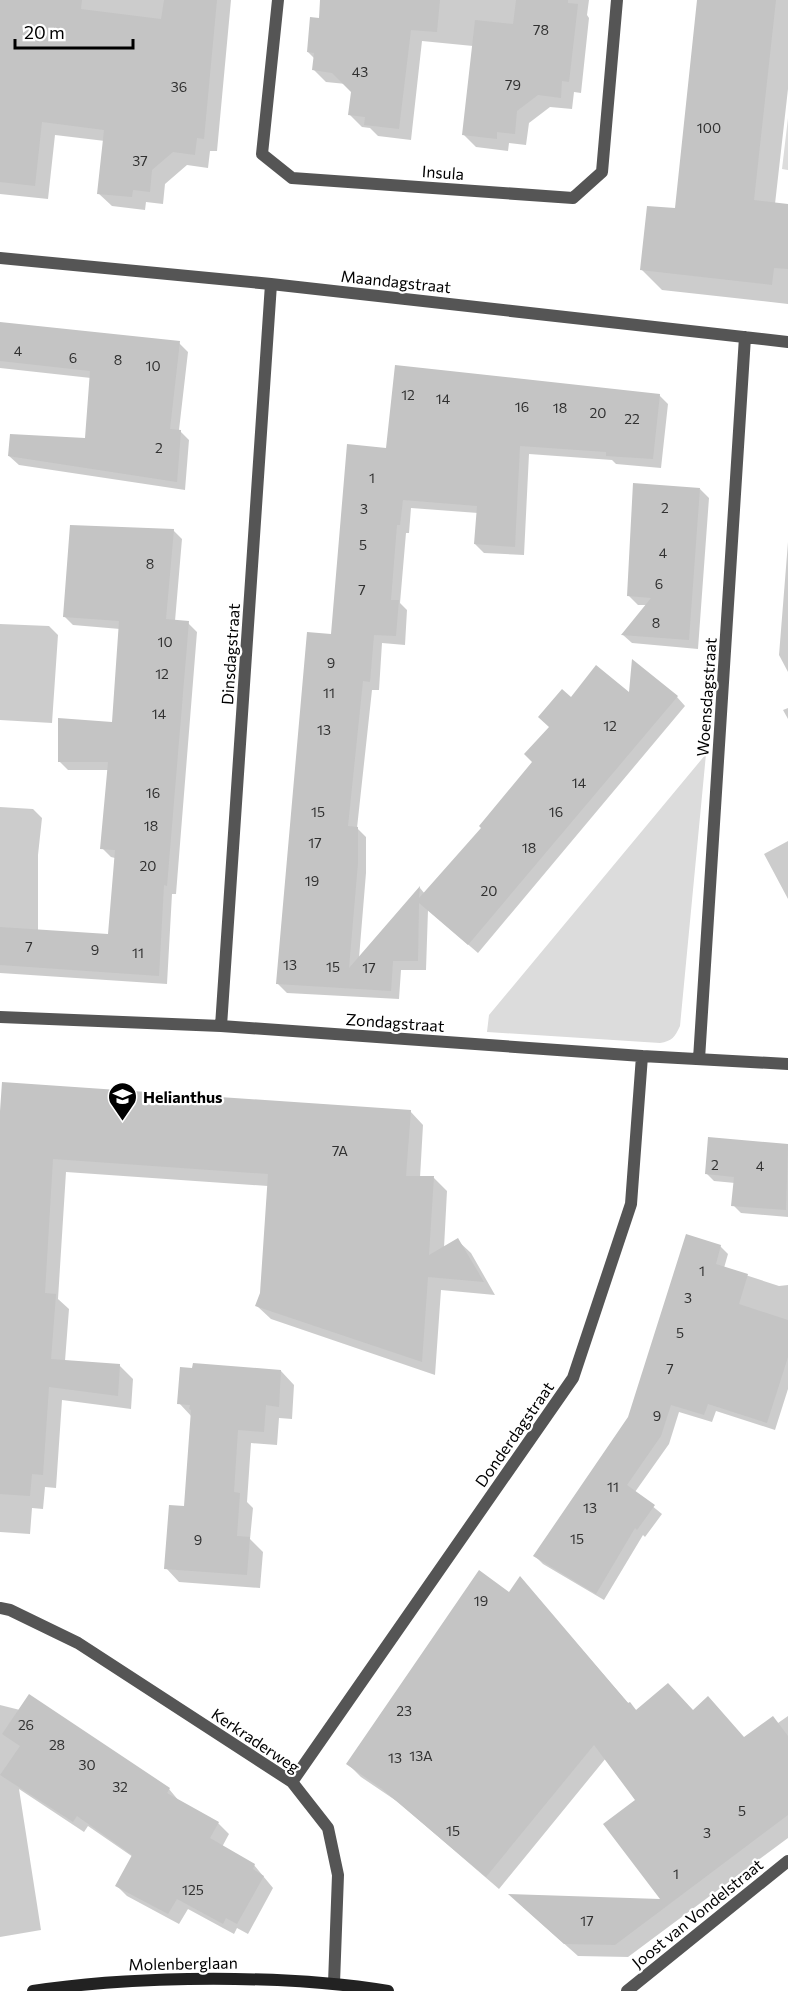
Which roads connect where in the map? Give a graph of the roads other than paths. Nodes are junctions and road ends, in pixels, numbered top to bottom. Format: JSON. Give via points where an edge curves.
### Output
{"nodes":[{"id":1,"x":278,"y":0,"type":"edge"},
{"id":2,"x":617,"y":0,"type":"edge"},
{"id":3,"x":0,"y":258,"type":"edge"},
{"id":4,"x":271,"y":284,"type":"junction"},
{"id":5,"x":745,"y":337,"type":"junction"},
{"id":6,"x":788,"y":342,"type":"edge"},
{"id":7,"x":0,"y":1017,"type":"edge"},
{"id":8,"x":221,"y":1026,"type":"junction"},
{"id":9,"x":642,"y":1056,"type":"junction"},
{"id":10,"x":699,"y":1059,"type":"junction"},
{"id":11,"x":788,"y":1064,"type":"edge"},
{"id":12,"x":0,"y":1608,"type":"edge"},
{"id":13,"x":292,"y":1782,"type":"junction"},
{"id":14,"x":788,"y":1861,"type":"edge"},
{"id":15,"x":334,"y":1983,"type":"junction"},
{"id":16,"x":33,"y":1991,"type":"edge"},
{"id":17,"x":388,"y":1991,"type":"edge"},
{"id":18,"x":627,"y":1991,"type":"edge"}],
"edges":[{"from":1,"to":2,"type":"street","name":"Insula","via":[[262,154],[292,178],[573,198],[602,172]]},
{"from":3,"to":4,"type":"street","name":"Maandagstraat"},
{"from":4,"to":5,"type":"street","name":"Maandagstraat"},
{"from":4,"to":8,"type":"street","name":"Dinsdagstraat"},
{"from":5,"to":6,"type":"street","name":"Maandagstraat"},
{"from":5,"to":10,"type":"street","name":"Woensdagstraat"},
{"from":7,"to":8,"type":"street","name":"Zondagstraat"},
{"from":8,"to":9,"type":"street","name":"Zondagstraat"},
{"from":9,"to":10,"type":"street","name":"Zondagstraat"},
{"from":9,"to":13,"type":"street","name":"Donderdagstraat","via":[[631,1204],[573,1378]]},
{"from":10,"to":11,"type":"street","name":"Zondagstraat"},
{"from":12,"to":13,"type":"street","name":"Kerkraderweg","via":[[78,1643]]},
{"from":13,"to":15,"type":"street","name":"Kerkraderweg","via":[[328,1828],[338,1875]]},
{"from":14,"to":18,"type":"street","name":"Joost van Vondelstraat"},
{"from":15,"to":16,"type":"street","name":"Molenberglaan","via":[[255,1978],[157,1980]]},
{"from":15,"to":17,"type":"street"}]}
